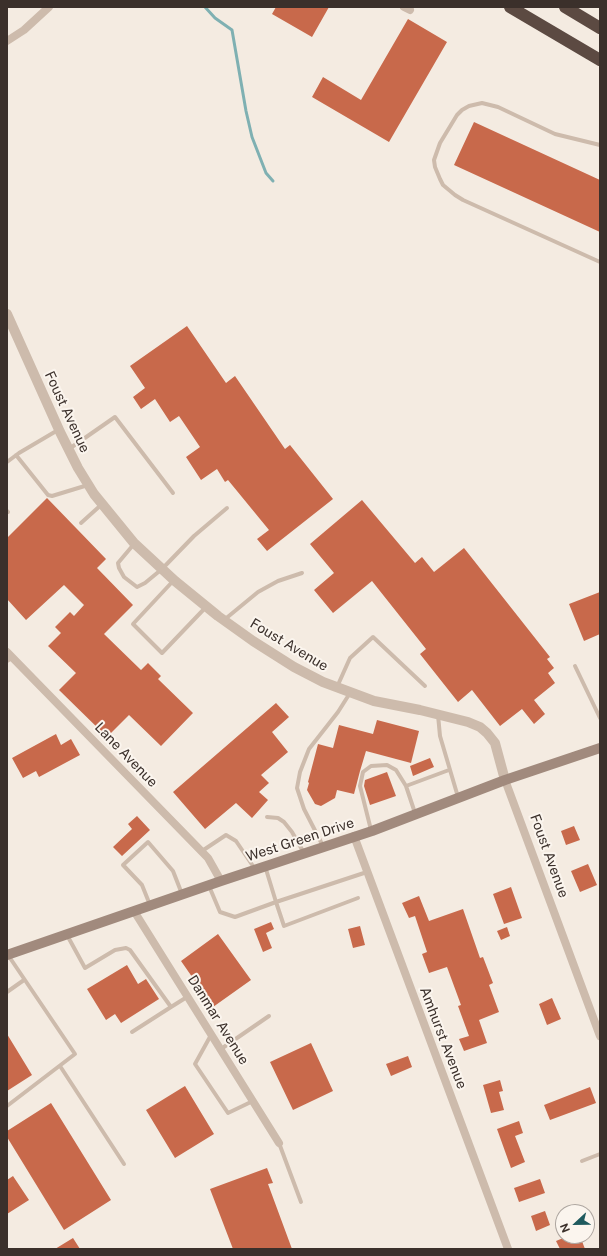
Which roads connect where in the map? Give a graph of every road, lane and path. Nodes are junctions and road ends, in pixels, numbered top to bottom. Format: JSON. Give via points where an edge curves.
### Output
{"nodes":[{"id":1,"x":49,"y":7,"type":"edge"},
{"id":2,"x":510,"y":7,"type":"edge"},
{"id":3,"x":565,"y":7,"type":"edge"},
{"id":4,"x":600,"y":28,"type":"edge"},
{"id":5,"x":7,"y":41,"type":"edge"},
{"id":6,"x":600,"y":60,"type":"edge"},
{"id":7,"x":600,"y":145,"type":"edge"},
{"id":8,"x":600,"y":262,"type":"edge"},
{"id":9,"x":7,"y":314,"type":"edge"},
{"id":10,"x":59,"y":429,"type":"junction"},
{"id":11,"x":68,"y":449,"type":"junction"},
{"id":12,"x":16,"y":455,"type":"junction"},
{"id":13,"x":7,"y":462,"type":"edge"},
{"id":14,"x":88,"y":485,"type":"junction"},
{"id":15,"x":173,"y":493,"type":"dead end"},
{"id":16,"x":102,"y":505,"type":"junction"},
{"id":17,"x":227,"y":508,"type":"dead end"},
{"id":18,"x":81,"y":523,"type":"dead end"},
{"id":19,"x":134,"y":543,"type":"junction"},
{"id":20,"x":162,"y":569,"type":"junction"},
{"id":21,"x":302,"y":572,"type":"dead end"},
{"id":22,"x":174,"y":580,"type":"junction"},
{"id":23,"x":206,"y":607,"type":"junction"},
{"id":24,"x":224,"y":620,"type":"junction"},
{"id":25,"x":9,"y":657,"type":"edge"},
{"id":26,"x":575,"y":666,"type":"dead end"},
{"id":27,"x":425,"y":686,"type":"dead end"},
{"id":28,"x":337,"y":688,"type":"junction"},
{"id":29,"x":350,"y":692,"type":"junction"},
{"id":30,"x":438,"y":715,"type":"junction"},
{"id":31,"x":600,"y":718,"type":"edge"},
{"id":32,"x":600,"y":748,"type":"edge"},
{"id":33,"x":449,"y":770,"type":"junction"},
{"id":34,"x":505,"y":780,"type":"junction"},
{"id":35,"x":406,"y":786,"type":"junction"},
{"id":36,"x":458,"y":798,"type":"junction"},
{"id":37,"x":416,"y":814,"type":"junction"},
{"id":38,"x":267,"y":817,"type":"dead end"},
{"id":39,"x":372,"y":830,"type":"junction"},
{"id":40,"x":354,"y":836,"type":"junction"},
{"id":41,"x":323,"y":846,"type":"junction"},
{"id":42,"x":202,"y":852,"type":"junction"},
{"id":43,"x":304,"y":853,"type":"junction"},
{"id":44,"x":265,"y":866,"type":"junction"},
{"id":45,"x":255,"y":869,"type":"junction"},
{"id":46,"x":367,"y":872,"type":"junction"},
{"id":47,"x":222,"y":880,"type":"junction"},
{"id":48,"x":209,"y":885,"type":"junction"},
{"id":49,"x":182,"y":894,"type":"junction"},
{"id":50,"x":358,"y":898,"type":"dead end"},
{"id":51,"x":276,"y":902,"type":"junction"},
{"id":52,"x":151,"y":905,"type":"junction"},
{"id":53,"x":134,"y":911,"type":"junction"},
{"id":54,"x":67,"y":934,"type":"junction"},
{"id":55,"x":7,"y":955,"type":"edge"},
{"id":56,"x":24,"y":980,"type":"junction"},
{"id":57,"x":7,"y":992,"type":"edge"},
{"id":58,"x":187,"y":996,"type":"junction"},
{"id":59,"x":171,"y":1007,"type":"junction"},
{"id":60,"x":268,"y":1016,"type":"dead end"},
{"id":61,"x":132,"y":1032,"type":"dead end"},
{"id":62,"x":211,"y":1035,"type":"junction"},
{"id":63,"x":600,"y":1036,"type":"edge"},
{"id":64,"x":220,"y":1049,"type":"junction"},
{"id":65,"x":60,"y":1066,"type":"junction"},
{"id":66,"x":253,"y":1101,"type":"junction"},
{"id":67,"x":7,"y":1106,"type":"edge"},
{"id":68,"x":279,"y":1143,"type":"joint"},
{"id":69,"x":600,"y":1154,"type":"edge"},
{"id":70,"x":582,"y":1161,"type":"dead end"},
{"id":71,"x":124,"y":1164,"type":"dead end"},
{"id":72,"x":301,"y":1202,"type":"dead end"},
{"id":73,"x":508,"y":1249,"type":"edge"}],
"edges":[{"from":1,"to":5,"type":"street","via":[[24,30]]},
{"from":2,"to":6,"type":"highway"},
{"from":3,"to":4,"type":"highway"},
{"from":7,"to":8,"type":"lane","via":[[555,134],[498,107],[482,103],[469,106],[457,115],[440,143],[434,160],[434,167],[443,185],[455,195]]},
{"from":9,"to":10,"type":"street","name":"Foust Avenue"},
{"from":10,"to":11,"type":"street","name":"Foust Avenue"},
{"from":10,"to":12,"type":"lane"},
{"from":11,"to":14,"type":"street","name":"Foust Avenue"},
{"from":11,"to":15,"type":"lane","via":[[116,417]]},
{"from":12,"to":13,"type":"lane"},
{"from":12,"to":14,"type":"lane","via":[[48,495]]},
{"from":14,"to":16,"type":"street","name":"Foust Avenue"},
{"from":16,"to":18,"type":"lane"},
{"from":16,"to":19,"type":"street","name":"Foust Avenue"},
{"from":17,"to":20,"type":"lane","via":[[194,536]]},
{"from":19,"to":20,"type":"street","name":"Foust Avenue"},
{"from":19,"to":20,"type":"lane","via":[[118,563],[124,577],[137,587]]},
{"from":20,"to":22,"type":"street","name":"Foust Avenue"},
{"from":21,"to":24,"type":"lane","via":[[258,592]]},
{"from":22,"to":23,"type":"street","name":"Foust Avenue"},
{"from":22,"to":23,"type":"lane","via":[[133,624],[162,653]]},
{"from":23,"to":24,"type":"street","name":"Foust Avenue"},
{"from":24,"to":28,"type":"street","name":"Foust Avenue","via":[[294,667]]},
{"from":25,"to":42,"type":"street","name":"Lane Avenue"},
{"from":26,"to":31,"type":"lane"},
{"from":27,"to":28,"type":"lane","via":[[373,637],[350,658]]},
{"from":28,"to":29,"type":"street","name":"Foust Avenue"},
{"from":29,"to":30,"type":"street","name":"Foust Avenue","via":[[374,702]]},
{"from":29,"to":41,"type":"lane","via":[[309,749],[297,788],[304,809]]},
{"from":30,"to":33,"type":"lane","via":[[440,736]]},
{"from":30,"to":34,"type":"street","name":"Foust Avenue","via":[[468,722],[487,733],[495,743]]},
{"from":32,"to":34,"type":"main road","name":"West Green Drive"},
{"from":33,"to":35,"type":"lane"},
{"from":33,"to":36,"type":"lane"},
{"from":34,"to":36,"type":"main road","name":"West Green Drive"},
{"from":34,"to":63,"type":"street","name":"Foust Avenue"},
{"from":35,"to":37,"type":"lane"},
{"from":35,"to":39,"type":"lane","via":[[396,770],[387,765],[372,766],[364,772],[360,786]]},
{"from":36,"to":37,"type":"main road","name":"West Green Drive"},
{"from":37,"to":39,"type":"main road","name":"West Green Drive"},
{"from":38,"to":43,"type":"lane","via":[[278,818],[284,822]]},
{"from":39,"to":40,"type":"main road","name":"West Green Drive"},
{"from":40,"to":41,"type":"main road","name":"West Green Drive"},
{"from":40,"to":46,"type":"street","name":"Amhurst Avenue"},
{"from":41,"to":43,"type":"main road","name":"West Green Drive"},
{"from":42,"to":45,"type":"lane","via":[[226,835],[236,841]]},
{"from":42,"to":47,"type":"street","name":"Lane Avenue"},
{"from":43,"to":44,"type":"main road","name":"West Green Drive"},
{"from":44,"to":45,"type":"main road","name":"West Green Drive"},
{"from":44,"to":51,"type":"lane"},
{"from":45,"to":47,"type":"main road","name":"West Green Drive"},
{"from":46,"to":51,"type":"lane"},
{"from":46,"to":73,"type":"street","name":"Amhurst Avenue"},
{"from":47,"to":48,"type":"main road","name":"West Green Drive"},
{"from":48,"to":49,"type":"main road","name":"West Green Drive"},
{"from":48,"to":51,"type":"lane","via":[[220,912],[235,917]]},
{"from":49,"to":52,"type":"main road","name":"West Green Drive"},
{"from":49,"to":52,"type":"lane","via":[[173,872],[148,842],[123,865],[142,885]]},
{"from":50,"to":51,"type":"lane","via":[[284,926]]},
{"from":52,"to":53,"type":"main road","name":"West Green Drive"},
{"from":53,"to":54,"type":"main road","name":"West Green Drive"},
{"from":53,"to":58,"type":"street","name":"Danmar Avenue"},
{"from":54,"to":55,"type":"main road","name":"West Green Drive"},
{"from":54,"to":59,"type":"lane","via":[[85,968],[115,950],[130,950]]},
{"from":55,"to":56,"type":"lane"},
{"from":56,"to":57,"type":"lane"},
{"from":56,"to":65,"type":"lane","via":[[75,1054]]},
{"from":58,"to":59,"type":"lane"},
{"from":58,"to":62,"type":"street","name":"Danmar Avenue"},
{"from":59,"to":61,"type":"lane"},
{"from":60,"to":64,"type":"lane"},
{"from":62,"to":64,"type":"street","name":"Danmar Avenue"},
{"from":62,"to":66,"type":"lane","via":[[195,1064],[228,1113]]},
{"from":64,"to":66,"type":"street","name":"Danmar Avenue"},
{"from":65,"to":67,"type":"lane"},
{"from":65,"to":71,"type":"lane"},
{"from":66,"to":68,"type":"street","name":"Danmar Avenue"},
{"from":68,"to":72,"type":"lane"},
{"from":69,"to":70,"type":"lane"}]}
